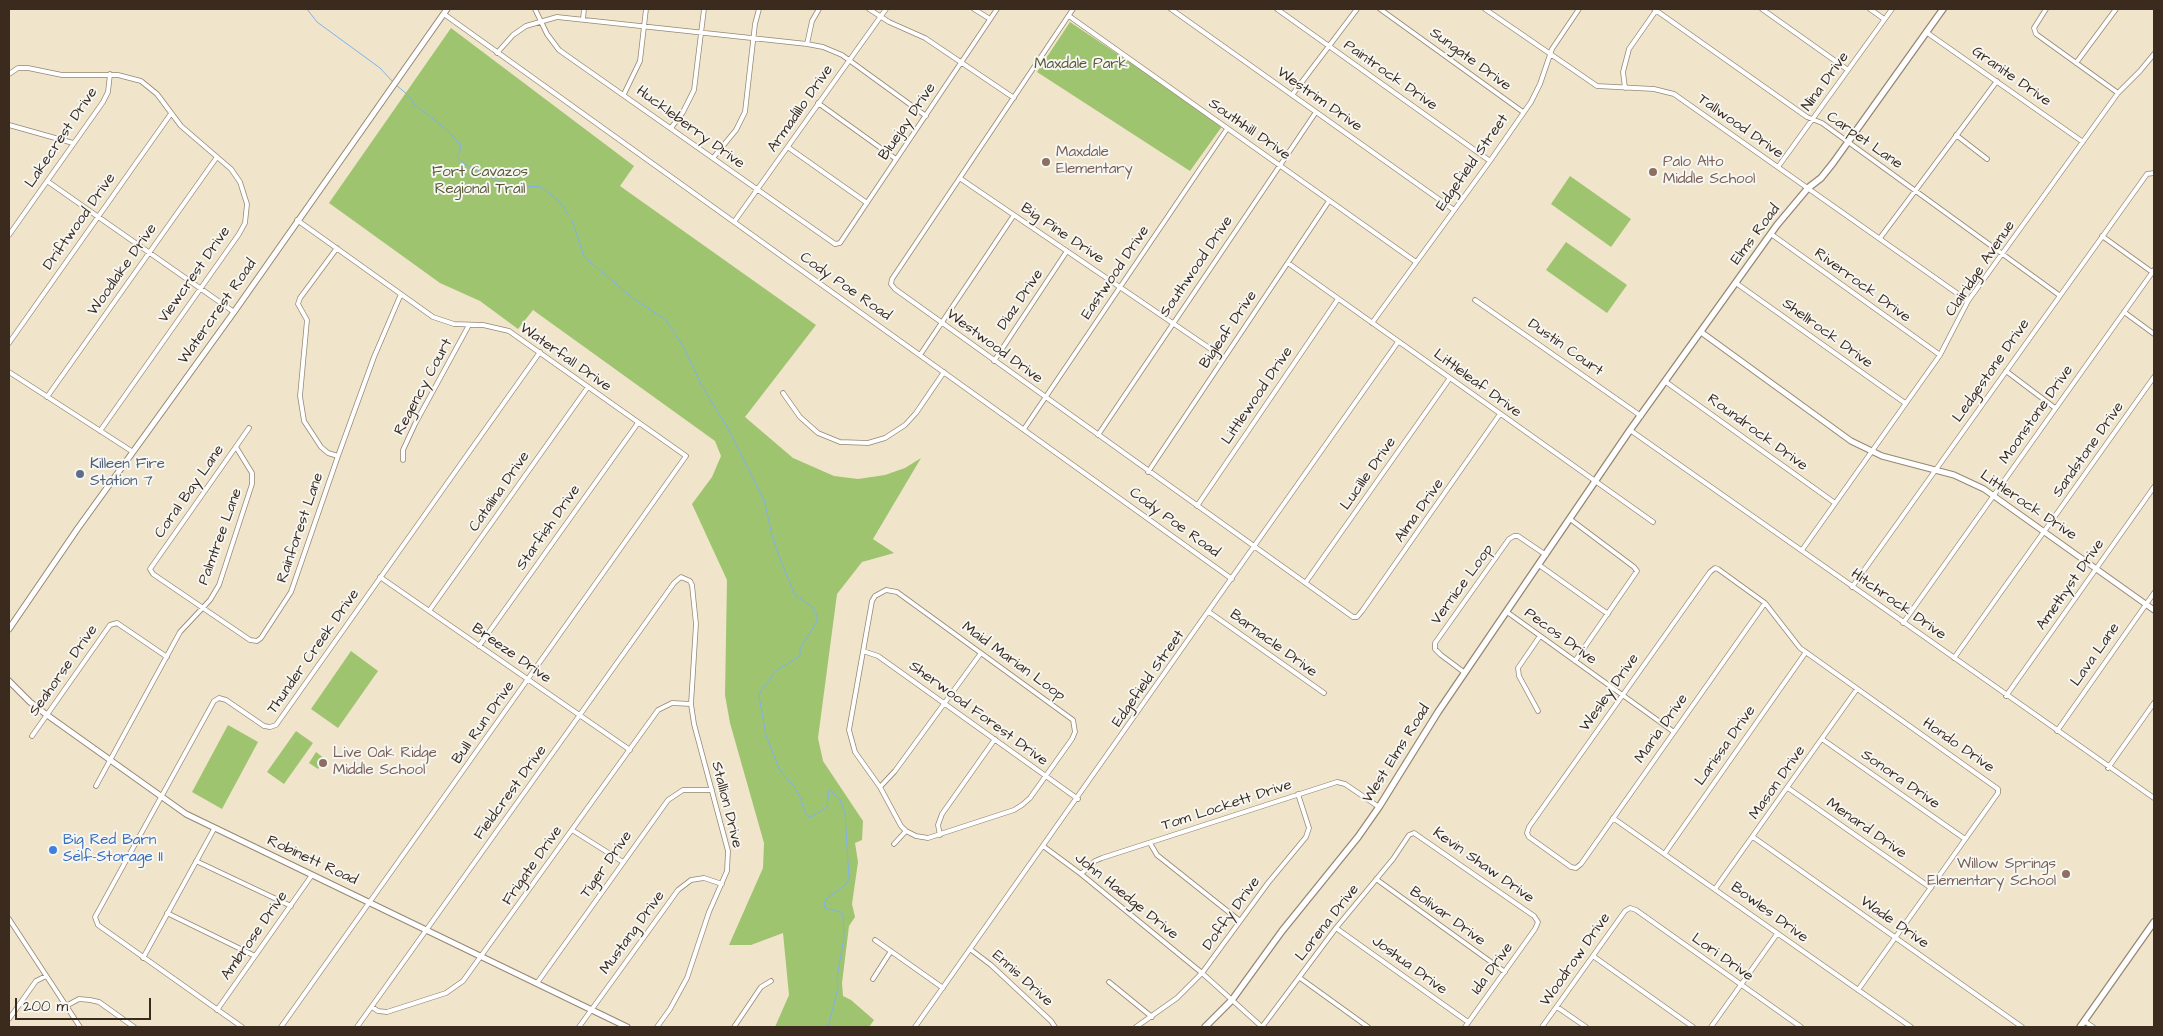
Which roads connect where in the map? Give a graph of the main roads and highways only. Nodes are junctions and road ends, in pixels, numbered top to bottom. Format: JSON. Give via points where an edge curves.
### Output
{"nodes":[{"id":1,"x":1943,"y":9,"type":"edge"},
{"id":2,"x":1595,"y":481,"type":"joint"},
{"id":3,"x":2154,"y":922,"type":"edge"},
{"id":4,"x":1205,"y":1027,"type":"edge"},
{"id":5,"x":2080,"y":1027,"type":"edge"}],
"edges":[{"from":1,"to":2,"type":"main road","name":"Elms Road","via":[[1821,178],[1808,188],[1771,234]]},
{"from":2,"to":4,"type":"main road","name":"West Elms Road","via":[[1438,712],[1358,837],[1282,931],[1232,1000]]},
{"from":3,"to":5,"type":"main road"}]}
